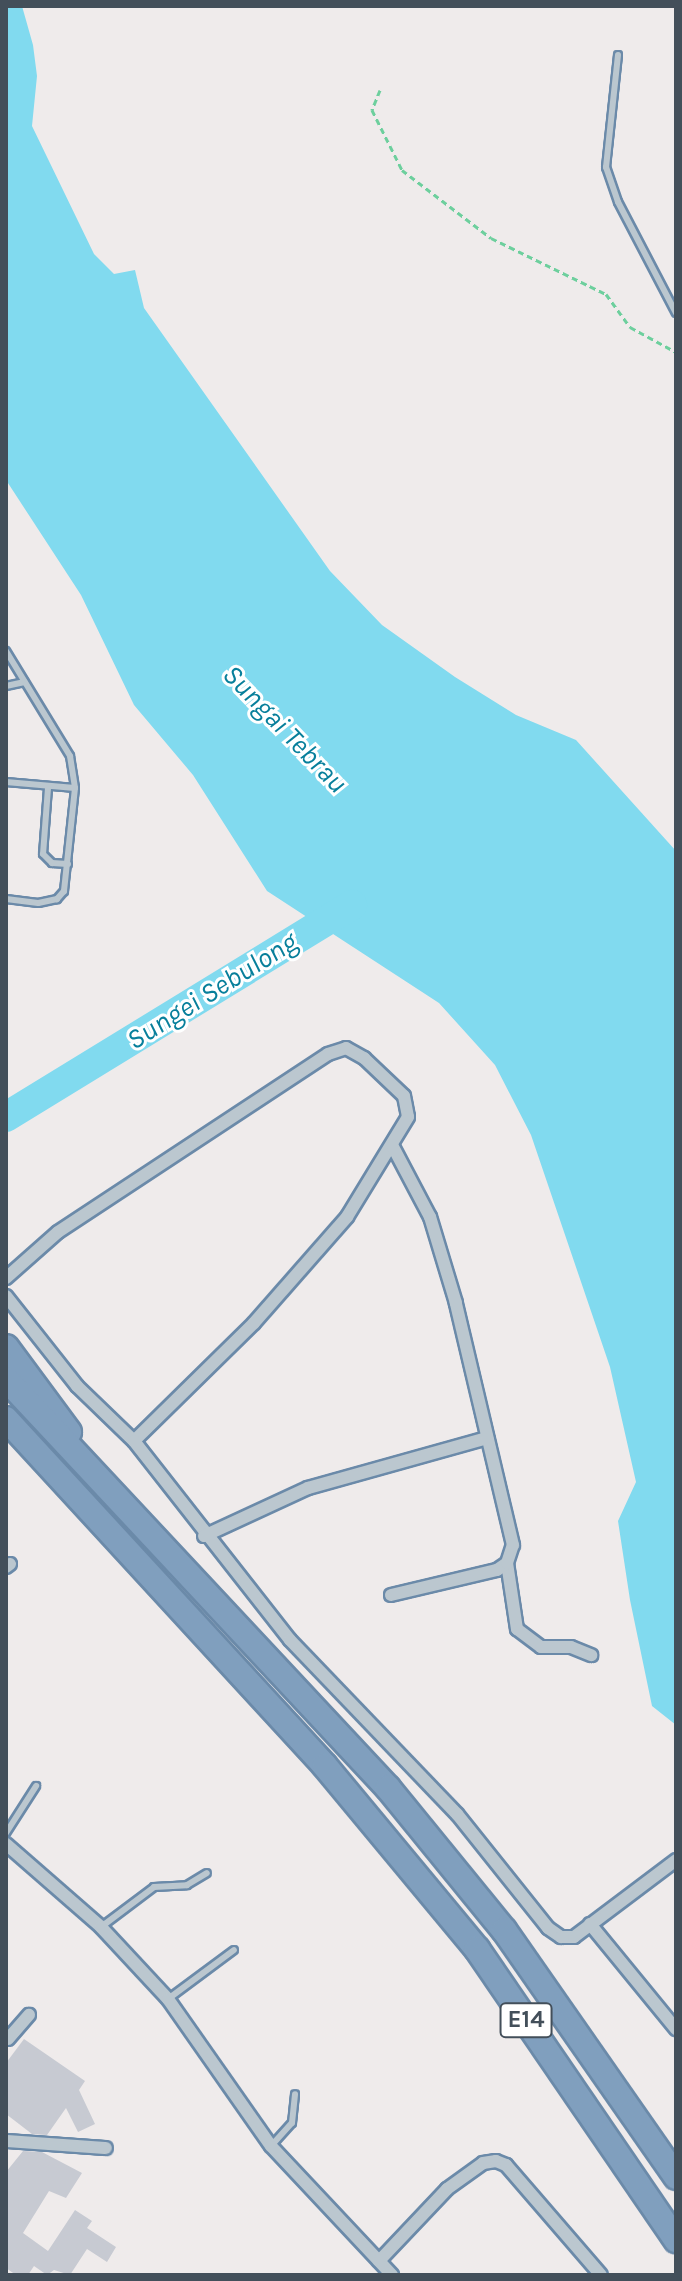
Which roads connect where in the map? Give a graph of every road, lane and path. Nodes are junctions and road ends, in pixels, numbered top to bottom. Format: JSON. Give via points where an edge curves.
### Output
{"nodes":[{"id":1,"x":618,"y":55,"type":"dead end"},
{"id":2,"x":380,"y":90,"type":"dead end"},
{"id":3,"x":676,"y":313,"type":"edge"},
{"id":4,"x":676,"y":352,"type":"edge"},
{"id":5,"x":6,"y":651,"type":"edge"},
{"id":6,"x":25,"y":682,"type":"junction"},
{"id":7,"x":6,"y":687,"type":"edge"},
{"id":8,"x":6,"y":782,"type":"edge"},
{"id":9,"x":48,"y":788,"type":"junction"},
{"id":10,"x":75,"y":788,"type":"junction"},
{"id":11,"x":68,"y":864,"type":"junction"},
{"id":12,"x":6,"y":899,"type":"edge"},
{"id":13,"x":392,"y":1145,"type":"junction"},
{"id":14,"x":6,"y":1278,"type":"edge"},
{"id":15,"x":6,"y":1296,"type":"edge"},
{"id":16,"x":6,"y":1347,"type":"edge"},
{"id":17,"x":6,"y":1379,"type":"edge"},
{"id":18,"x":6,"y":1419,"type":"edge"},
{"id":19,"x":487,"y":1438,"type":"junction"},
{"id":20,"x":134,"y":1441,"type":"junction"},
{"id":21,"x":98,"y":1477,"type":"junction"},
{"id":22,"x":204,"y":1536,"type":"junction"},
{"id":23,"x":507,"y":1563,"type":"junction"},
{"id":24,"x":391,"y":1595,"type":"dead end"},
{"id":25,"x":591,"y":1655,"type":"dead end"},
{"id":26,"x":36,"y":1786,"type":"dead end"},
{"id":27,"x":6,"y":1833,"type":"edge"},
{"id":28,"x":6,"y":1844,"type":"edge"},
{"id":29,"x":676,"y":1860,"type":"edge"},
{"id":30,"x":207,"y":1873,"type":"dead end"},
{"id":31,"x":590,"y":1924,"type":"junction"},
{"id":32,"x":101,"y":1927,"type":"junction"},
{"id":33,"x":234,"y":1950,"type":"dead end"},
{"id":34,"x":168,"y":1999,"type":"junction"},
{"id":35,"x":29,"y":2015,"type":"dead end"},
{"id":36,"x":676,"y":2029,"type":"edge"},
{"id":37,"x":8,"y":2039,"type":"dead end"},
{"id":38,"x":295,"y":2094,"type":"dead end"},
{"id":39,"x":6,"y":2141,"type":"edge"},
{"id":40,"x":106,"y":2148,"type":"dead end"},
{"id":41,"x":279,"y":2154,"type":"junction"},
{"id":42,"x":676,"y":2177,"type":"edge"},
{"id":43,"x":676,"y":2240,"type":"edge"},
{"id":44,"x":379,"y":2261,"type":"junction"},
{"id":45,"x":392,"y":2275,"type":"edge"},
{"id":46,"x":601,"y":2275,"type":"edge"}],
"edges":[{"from":1,"to":3,"type":"lane","via":[[606,167],[618,202]]},
{"from":2,"to":4,"type":"path","via":[[372,110],[402,170],[491,238],[606,294],[630,327]]},
{"from":5,"to":6,"type":"lane"},
{"from":6,"to":7,"type":"lane"},
{"from":6,"to":10,"type":"lane","via":[[70,756]]},
{"from":8,"to":9,"type":"lane"},
{"from":9,"to":10,"type":"lane"},
{"from":9,"to":11,"type":"lane","via":[[43,854],[52,863]]},
{"from":10,"to":11,"type":"lane"},
{"from":11,"to":12,"type":"lane","via":[[64,891],[57,899]]},
{"from":13,"to":14,"type":"street","via":[[408,1117],[404,1096],[346,1048],[328,1054],[58,1232]]},
{"from":13,"to":19,"type":"street","via":[[430,1217]]},
{"from":13,"to":20,"type":"street","via":[[347,1217],[254,1323]]},
{"from":15,"to":20,"type":"street","via":[[77,1386]]},
{"from":16,"to":21,"type":"highway","via":[[44,1393]]},
{"from":17,"to":21,"type":"highway","number":"E14"},
{"from":18,"to":43,"type":"highway","number":"E14","via":[[325,1766],[477,1949]]},
{"from":19,"to":22,"type":"street","via":[[308,1488]]},
{"from":19,"to":23,"type":"street","via":[[513,1545]]},
{"from":20,"to":22,"type":"street"},
{"from":21,"to":42,"type":"highway","number":"E14","via":[[388,1788],[504,1930]]},
{"from":22,"to":31,"type":"street","via":[[290,1640],[457,1814],[548,1928],[561,1937],[574,1937]]},
{"from":23,"to":24,"type":"street","via":[[497,1570]]},
{"from":23,"to":25,"type":"street","via":[[517,1629],[541,1647],[571,1647]]},
{"from":26,"to":27,"type":"lane"},
{"from":28,"to":32,"type":"street"},
{"from":29,"to":31,"type":"street"},
{"from":30,"to":32,"type":"lane","via":[[187,1885],[154,1887]]},
{"from":31,"to":36,"type":"street"},
{"from":32,"to":34,"type":"street"},
{"from":33,"to":34,"type":"lane"},
{"from":34,"to":41,"type":"street"},
{"from":35,"to":37,"type":"street"},
{"from":38,"to":41,"type":"lane","via":[[292,2123]]},
{"from":39,"to":40,"type":"street"},
{"from":41,"to":44,"type":"street"},
{"from":44,"to":45,"type":"street"},
{"from":44,"to":46,"type":"street","via":[[447,2189],[483,2163],[496,2161],[506,2165]]}]}
